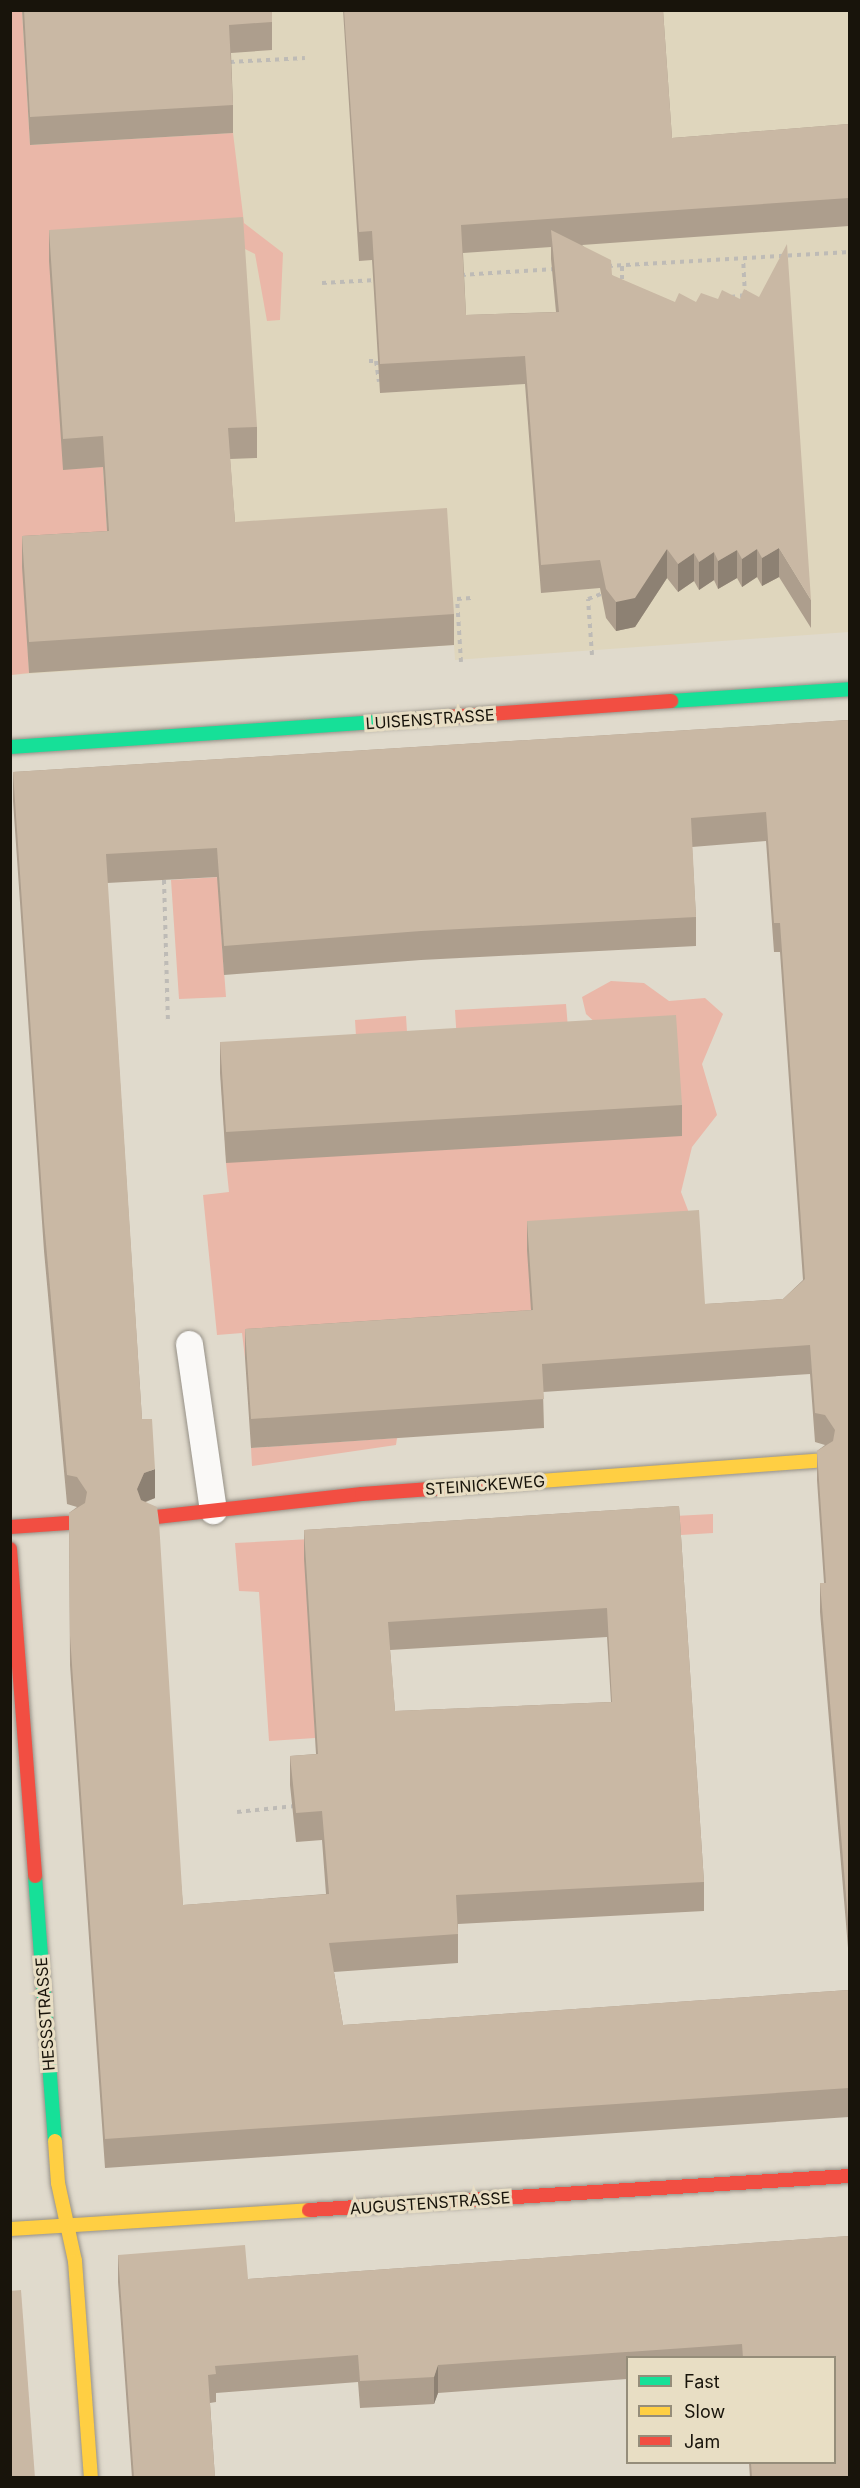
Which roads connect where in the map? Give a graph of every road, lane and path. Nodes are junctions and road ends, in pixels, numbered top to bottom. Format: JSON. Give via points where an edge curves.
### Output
{"nodes":[{"id":1,"x":305,"y":58,"type":"dead end"},
{"id":2,"x":230,"y":62,"type":"edge"},
{"id":3,"x":849,"y":252,"type":"edge"},
{"id":4,"x":743,"y":259,"type":"junction"},
{"id":5,"x":622,"y":266,"type":"junction"},
{"id":6,"x":598,"y":267,"type":"edge"},
{"id":7,"x":562,"y":269,"type":"edge"},
{"id":8,"x":455,"y":275,"type":"edge"},
{"id":9,"x":384,"y":279,"type":"edge"},
{"id":10,"x":322,"y":283,"type":"dead end"},
{"id":11,"x":622,"y":286,"type":"edge"},
{"id":12,"x":724,"y":299,"type":"edge"},
{"id":13,"x":369,"y":361,"type":"dead end"},
{"id":14,"x":379,"y":382,"type":"edge"},
{"id":15,"x":614,"y":593,"type":"edge"},
{"id":16,"x":471,"y":598,"type":"dead end"},
{"id":17,"x":592,"y":655,"type":"dead end"},
{"id":18,"x":461,"y":662,"type":"dead end"},
{"id":19,"x":849,"y":689,"type":"edge"},
{"id":20,"x":10,"y":747,"type":"edge"},
{"id":21,"x":164,"y":880,"type":"edge"},
{"id":22,"x":168,"y":1023,"type":"dead end"},
{"id":23,"x":189,"y":1344,"type":"dead end"},
{"id":24,"x":816,"y":1461,"type":"edge"},
{"id":25,"x":213,"y":1510,"type":"junction"},
{"id":26,"x":156,"y":1517,"type":"edge"},
{"id":27,"x":68,"y":1523,"type":"edge"},
{"id":28,"x":10,"y":1527,"type":"edge"},
{"id":29,"x":10,"y":1549,"type":"edge"},
{"id":30,"x":305,"y":1805,"type":"edge"},
{"id":31,"x":237,"y":1812,"type":"dead end"},
{"id":32,"x":849,"y":2176,"type":"edge"},
{"id":33,"x":68,"y":2226,"type":"junction"},
{"id":34,"x":10,"y":2229,"type":"edge"},
{"id":35,"x":91,"y":2478,"type":"edge"}],
"edges":[{"from":1,"to":2,"type":"path"},
{"from":3,"to":4,"type":"path"},
{"from":4,"to":5,"type":"path"},
{"from":4,"to":12,"type":"path","via":[[745,296]]},
{"from":5,"to":6,"type":"path"},
{"from":5,"to":11,"type":"path"},
{"from":7,"to":8,"type":"path"},
{"from":9,"to":10,"type":"path"},
{"from":13,"to":14,"type":"path","via":[[376,361]]},
{"from":15,"to":17,"type":"path","via":[[588,599]]},
{"from":16,"to":18,"type":"path","via":[[457,599]]},
{"from":19,"to":20,"type":"street","name":"LUISENSTRASSE"},
{"from":21,"to":22,"type":"path"},
{"from":23,"to":25,"type":"lane"},
{"from":24,"to":25,"type":"street","name":"STEINICKEWEG","via":[[362,1494]]},
{"from":25,"to":26,"type":"street","name":"STEINICKEWEG"},
{"from":27,"to":28,"type":"street"},
{"from":29,"to":33,"type":"street","name":"HESSSTRASSE","via":[[58,2183]]},
{"from":30,"to":31,"type":"path"},
{"from":32,"to":33,"type":"street","name":"AUGUSTENSTRASSE"},
{"from":33,"to":34,"type":"street","name":"AUGUSTENSTRASSE"},
{"from":33,"to":35,"type":"street","name":"HESSSTRASSE","via":[[75,2261]]}]}
